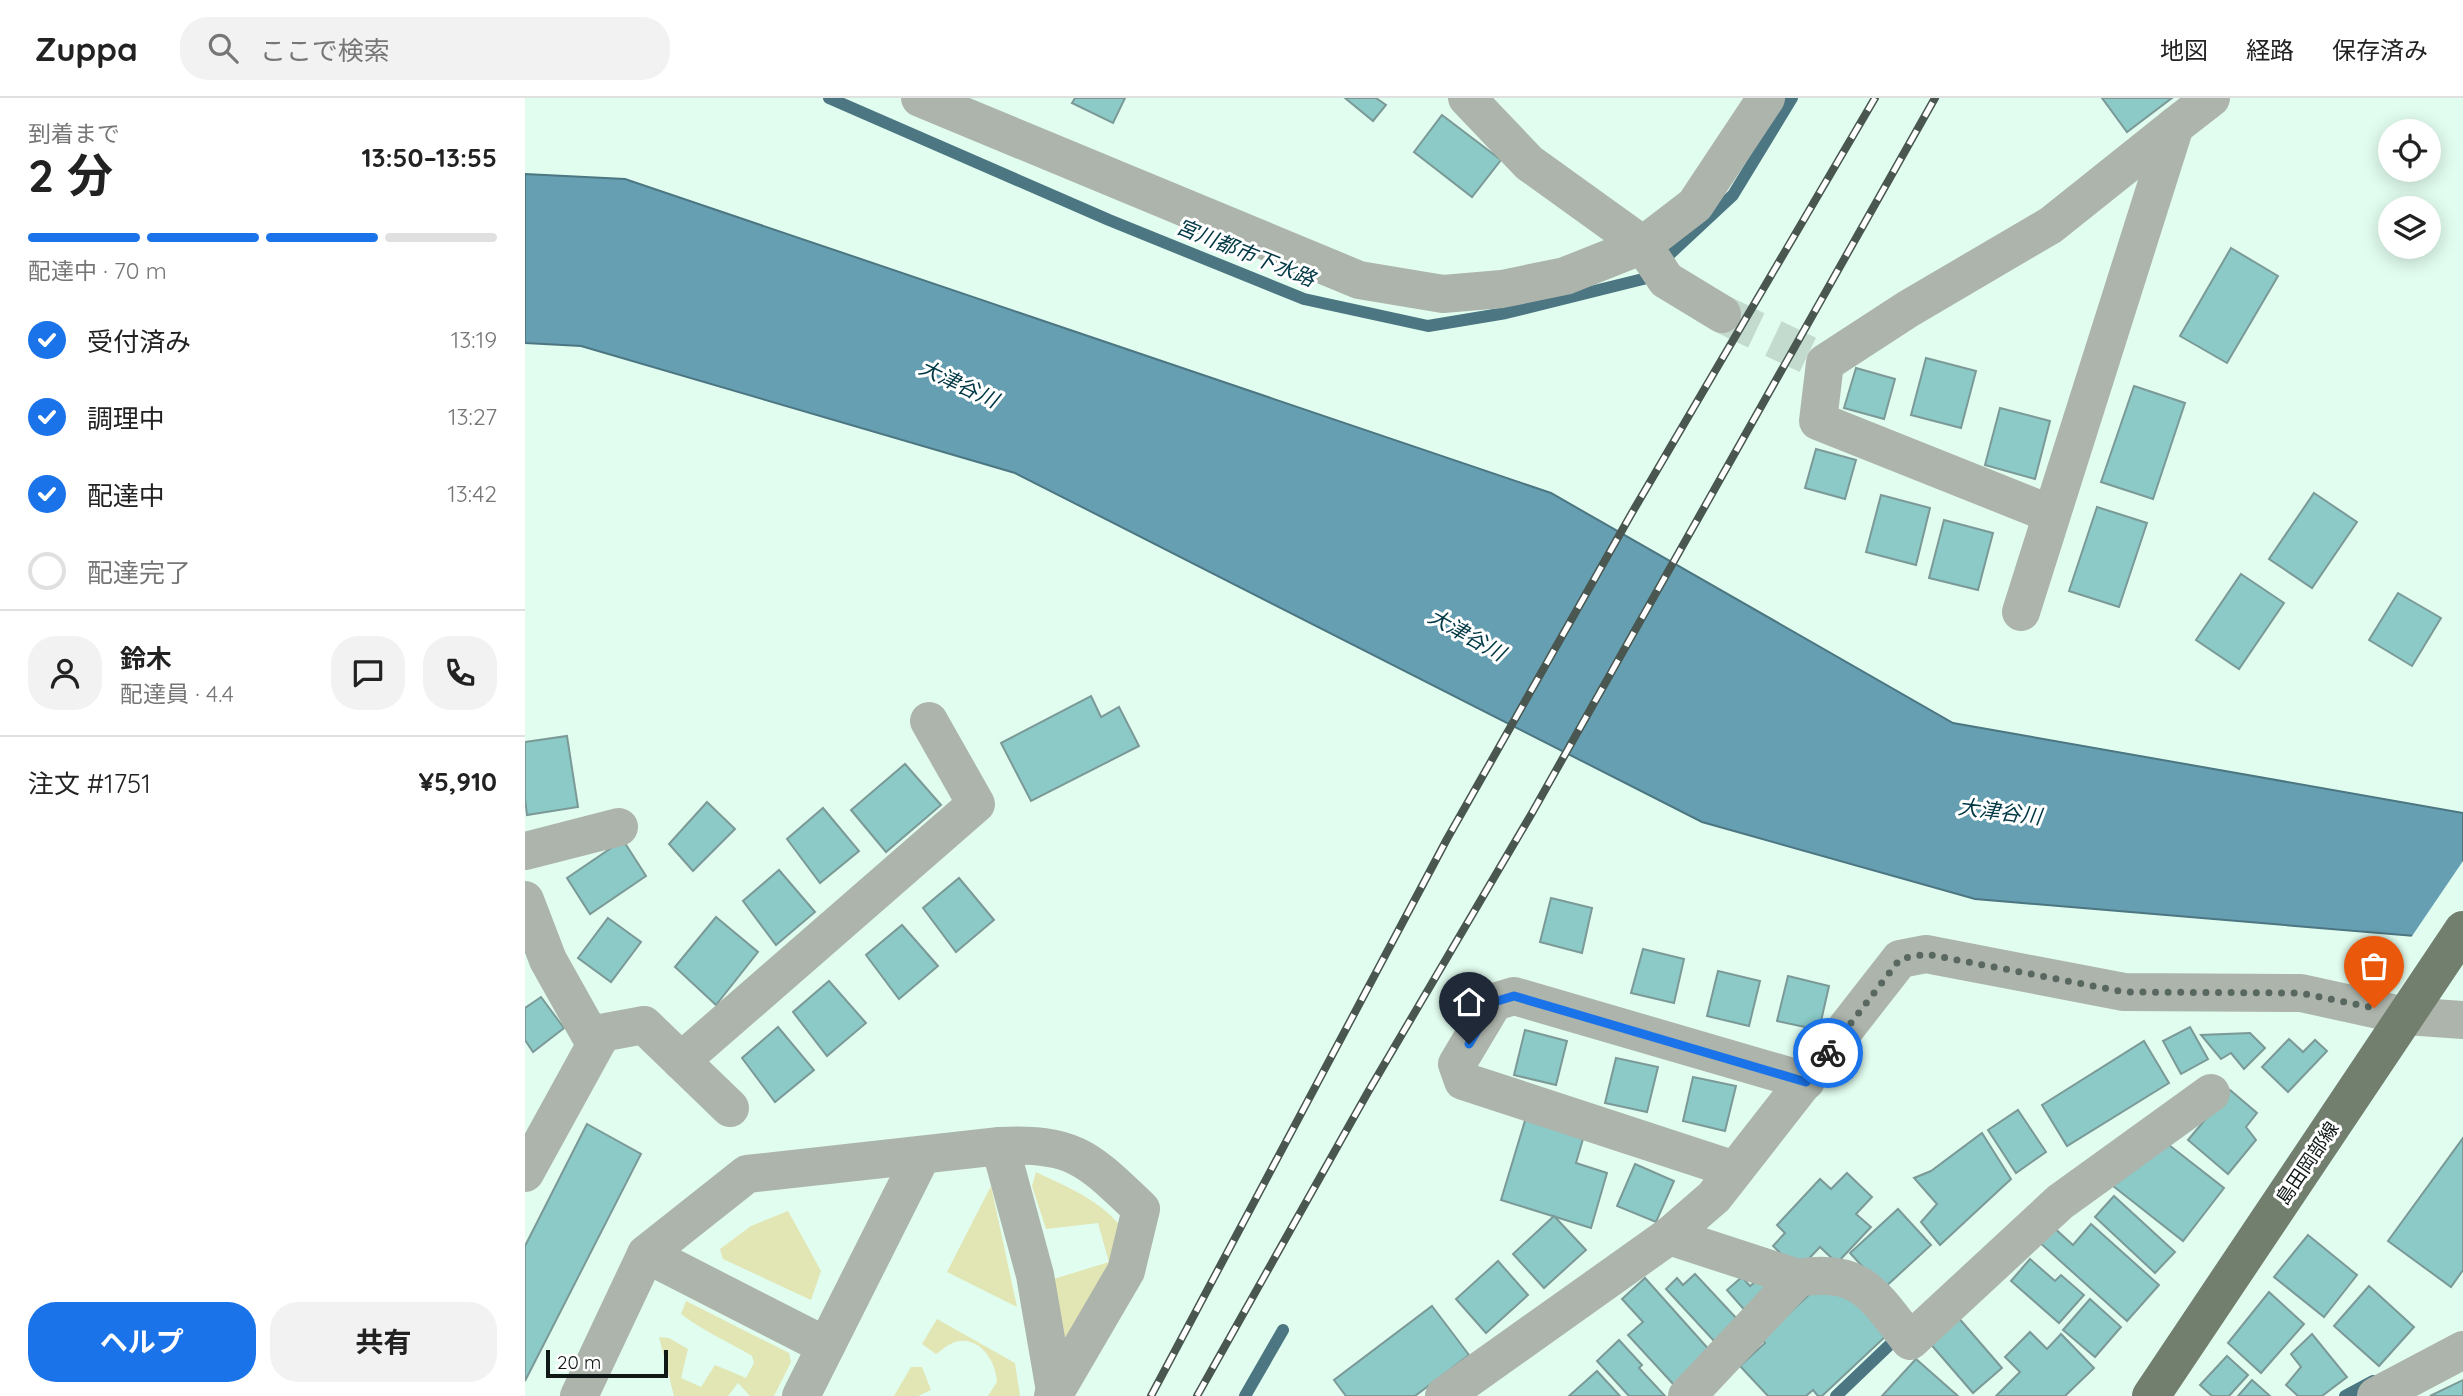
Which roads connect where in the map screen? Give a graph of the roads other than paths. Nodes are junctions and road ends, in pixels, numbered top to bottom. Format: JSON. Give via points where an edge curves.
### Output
{"nodes":[{"id":1,"x":920,"y":98,"type":"edge"},
{"id":2,"x":1766,"y":98,"type":"edge"},
{"id":3,"x":2211,"y":98,"type":"edge"},
{"id":4,"x":1470,"y":100,"type":"edge"},
{"id":5,"x":2175,"y":125,"type":"junction"},
{"id":6,"x":1643,"y":245,"type":"junction"},
{"id":7,"x":1722,"y":314,"type":"tunnel mouth"},
{"id":8,"x":2051,"y":513,"type":"junction"},
{"id":9,"x":2021,"y":612,"type":"dead end"},
{"id":10,"x":929,"y":721,"type":"dead end"},
{"id":11,"x":619,"y":827,"type":"dead end"},
{"id":12,"x":525,"y":851,"type":"edge"},
{"id":13,"x":525,"y":900,"type":"edge"},
{"id":14,"x":2463,"y":930,"type":"edge"},
{"id":15,"x":536,"y":966,"type":"edge"},
{"id":16,"x":2414,"y":1003,"type":"junction"},
{"id":17,"x":2463,"y":1020,"type":"edge"},
{"id":18,"x":602,"y":1033,"type":"junction"},
{"id":19,"x":681,"y":1061,"type":"junction"},
{"id":20,"x":1806,"y":1082,"type":"junction"},
{"id":21,"x":2211,"y":1093,"type":"dead end"},
{"id":22,"x":730,"y":1108,"type":"dead end"},
{"id":23,"x":1000,"y":1146,"type":"junction"},
{"id":24,"x":922,"y":1155,"type":"junction"},
{"id":25,"x":1735,"y":1170,"type":"junction"},
{"id":26,"x":525,"y":1173,"type":"edge"},
{"id":27,"x":1669,"y":1236,"type":"junction"},
{"id":28,"x":646,"y":1254,"type":"junction"},
{"id":29,"x":1798,"y":1278,"type":"junction"},
{"id":30,"x":826,"y":1346,"type":"junction"},
{"id":31,"x":2463,"y":1350,"type":"edge"},
{"id":32,"x":1054,"y":1393,"type":"edge"},
{"id":33,"x":579,"y":1396,"type":"edge"},
{"id":34,"x":801,"y":1396,"type":"edge"},
{"id":35,"x":1444,"y":1396,"type":"edge"},
{"id":36,"x":1687,"y":1396,"type":"edge"},
{"id":37,"x":2151,"y":1396,"type":"edge"},
{"id":38,"x":2376,"y":1396,"type":"edge"}],
"edges":[{"from":1,"to":6,"type":"street","via":[[1359,280],[1443,294],[1502,289],[1565,275]]},
{"from":2,"to":6,"type":"street","via":[[1695,205]]},
{"from":3,"to":5,"type":"street"},
{"from":4,"to":6,"type":"street","via":[[1529,163]]},
{"from":5,"to":8,"type":"street"},
{"from":5,"to":8,"type":"street","via":[[2052,225],[1825,363],[1818,421]]},
{"from":6,"to":7,"type":"street","via":[[1666,280]]},
{"from":8,"to":9,"type":"street"},
{"from":10,"to":19,"type":"street","via":[[976,804]]},
{"from":11,"to":12,"type":"street"},
{"from":13,"to":15,"type":"street"},
{"from":14,"to":16,"type":"main road","name":"島田岡部線"},
{"from":15,"to":18,"type":"street","via":[[590,1035]]},
{"from":16,"to":17,"type":"street"},
{"from":16,"to":20,"type":"street","via":[[2301,993],[2125,992],[1926,954],[1900,959]]},
{"from":16,"to":37,"type":"main road","name":"島田岡部線"},
{"from":18,"to":19,"type":"street","via":[[644,1026]]},
{"from":18,"to":26,"type":"street"},
{"from":19,"to":22,"type":"street"},
{"from":20,"to":25,"type":"street"},
{"from":20,"to":25,"type":"street","via":[[1514,996],[1494,1002],[1457,1064],[1463,1081]]},
{"from":21,"to":29,"type":"street","via":[[2060,1202],[1904,1333],[1870,1291],[1847,1279]]},
{"from":23,"to":24,"type":"street"},
{"from":23,"to":32,"type":"street","via":[[1035,1275]]},
{"from":23,"to":32,"type":"street","via":[[1063,1149],[1095,1166],[1141,1209],[1126,1271]]},
{"from":24,"to":28,"type":"street","via":[[747,1174]]},
{"from":24,"to":30,"type":"street"},
{"from":25,"to":27,"type":"street","via":[[1714,1197]]},
{"from":27,"to":29,"type":"street"},
{"from":27,"to":35,"type":"street"},
{"from":28,"to":30,"type":"street"},
{"from":28,"to":33,"type":"street"},
{"from":29,"to":36,"type":"street"},
{"from":30,"to":34,"type":"street"},
{"from":31,"to":38,"type":"street"}]}
